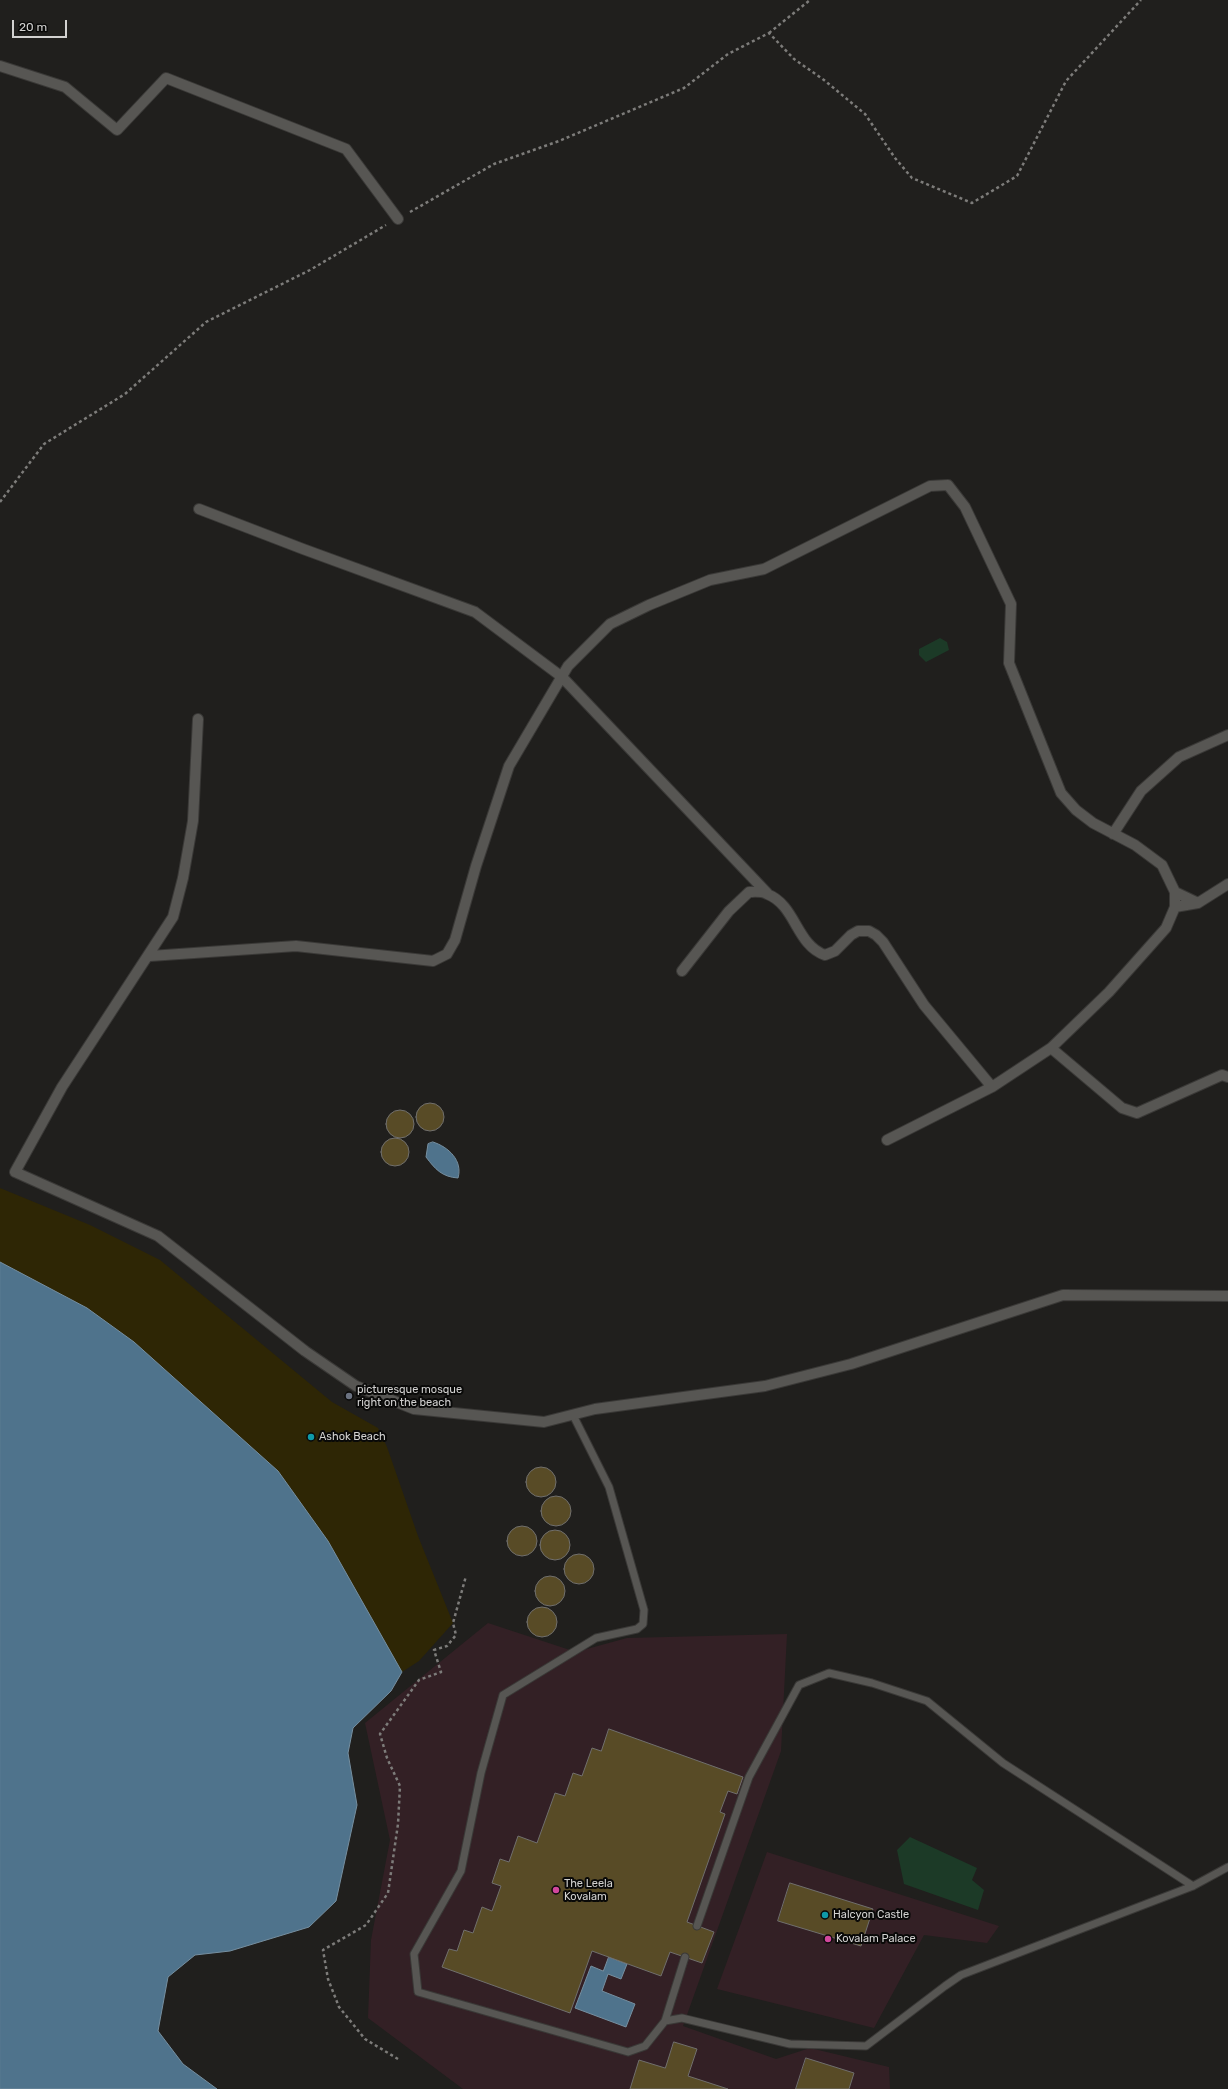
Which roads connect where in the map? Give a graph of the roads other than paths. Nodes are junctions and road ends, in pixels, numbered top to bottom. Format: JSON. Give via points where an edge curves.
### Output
{"nodes":[{"id":1,"x":0,"y":66,"type":"edge"},
{"id":2,"x":398,"y":219,"type":"road end"},
{"id":3,"x":199,"y":509,"type":"dead end"},
{"id":4,"x":562,"y":677,"type":"junction"},
{"id":5,"x":198,"y":719,"type":"dead end"},
{"id":6,"x":1228,"y":735,"type":"edge"},
{"id":7,"x":1113,"y":834,"type":"junction"},
{"id":8,"x":1228,"y":884,"type":"edge"},
{"id":9,"x":1175,"y":892,"type":"junction"},
{"id":10,"x":766,"y":893,"type":"junction"},
{"id":11,"x":1198,"y":903,"type":"junction"},
{"id":12,"x":1175,"y":908,"type":"junction"},
{"id":13,"x":150,"y":956,"type":"junction"},
{"id":14,"x":682,"y":971,"type":"dead end"},
{"id":15,"x":1051,"y":1048,"type":"junction"},
{"id":16,"x":1228,"y":1078,"type":"edge"},
{"id":17,"x":992,"y":1087,"type":"junction"},
{"id":18,"x":887,"y":1140,"type":"dead end"},
{"id":19,"x":1228,"y":1296,"type":"edge"},
{"id":20,"x":573,"y":1415,"type":"junction"},
{"id":21,"x":1228,"y":1867,"type":"edge"},
{"id":22,"x":1193,"y":1886,"type":"junction"},
{"id":23,"x":697,"y":1926,"type":"dead end"},
{"id":24,"x":685,"y":1957,"type":"dead end"},
{"id":25,"x":664,"y":2021,"type":"junction"}],
"edges":[{"from":1,"to":2,"type":"street","via":[[65,87],[117,130],[166,78],[346,148]]},
{"from":3,"to":4,"type":"street","via":[[475,612]]},
{"from":4,"to":7,"type":"street","via":[[568,666],[610,624],[710,580],[764,569],[930,486],[948,485],[965,507],[1011,604],[1009,663],[1061,793],[1076,810]]},
{"from":4,"to":10,"type":"street"},
{"from":4,"to":13,"type":"street","via":[[509,766],[455,940],[448,954],[433,961],[296,946]]},
{"from":5,"to":13,"type":"street","via":[[193,821],[183,878],[173,917]]},
{"from":6,"to":7,"type":"street","via":[[1179,757],[1141,791]]},
{"from":7,"to":9,"type":"street","via":[[1135,845],[1162,865]]},
{"from":8,"to":11,"type":"street"},
{"from":9,"to":11,"type":"street"},
{"from":9,"to":12,"type":"street"},
{"from":10,"to":14,"type":"street","via":[[749,892],[729,912]]},
{"from":10,"to":17,"type":"street","via":[[782,903],[804,939],[825,955],[835,951],[858,931],[869,931],[876,935],[924,1005]]},
{"from":11,"to":12,"type":"street"},
{"from":12,"to":15,"type":"street","via":[[1166,928],[1109,992]]},
{"from":13,"to":20,"type":"street","via":[[62,1087],[15,1172],[158,1236],[305,1350],[356,1386],[414,1409],[544,1422]]},
{"from":15,"to":16,"type":"street","via":[[1122,1108],[1137,1114],[1222,1075]]},
{"from":15,"to":17,"type":"street"},
{"from":17,"to":18,"type":"street"},
{"from":19,"to":20,"type":"street","via":[[1063,1295],[851,1364],[765,1386],[595,1409]]},
{"from":20,"to":25,"type":"lane","via":[[609,1487],[644,1610],[643,1624],[637,1629],[596,1638],[503,1695],[481,1773],[460,1871],[414,1954],[418,1992],[628,2052],[645,2046]]},
{"from":21,"to":22,"type":"lane"},
{"from":22,"to":23,"type":"lane","via":[[1003,1763],[927,1700],[828,1673],[799,1685],[749,1777]]},
{"from":22,"to":25,"type":"lane","via":[[961,1975],[866,2046],[790,2044],[682,2018]]},
{"from":24,"to":25,"type":"lane"}]}
